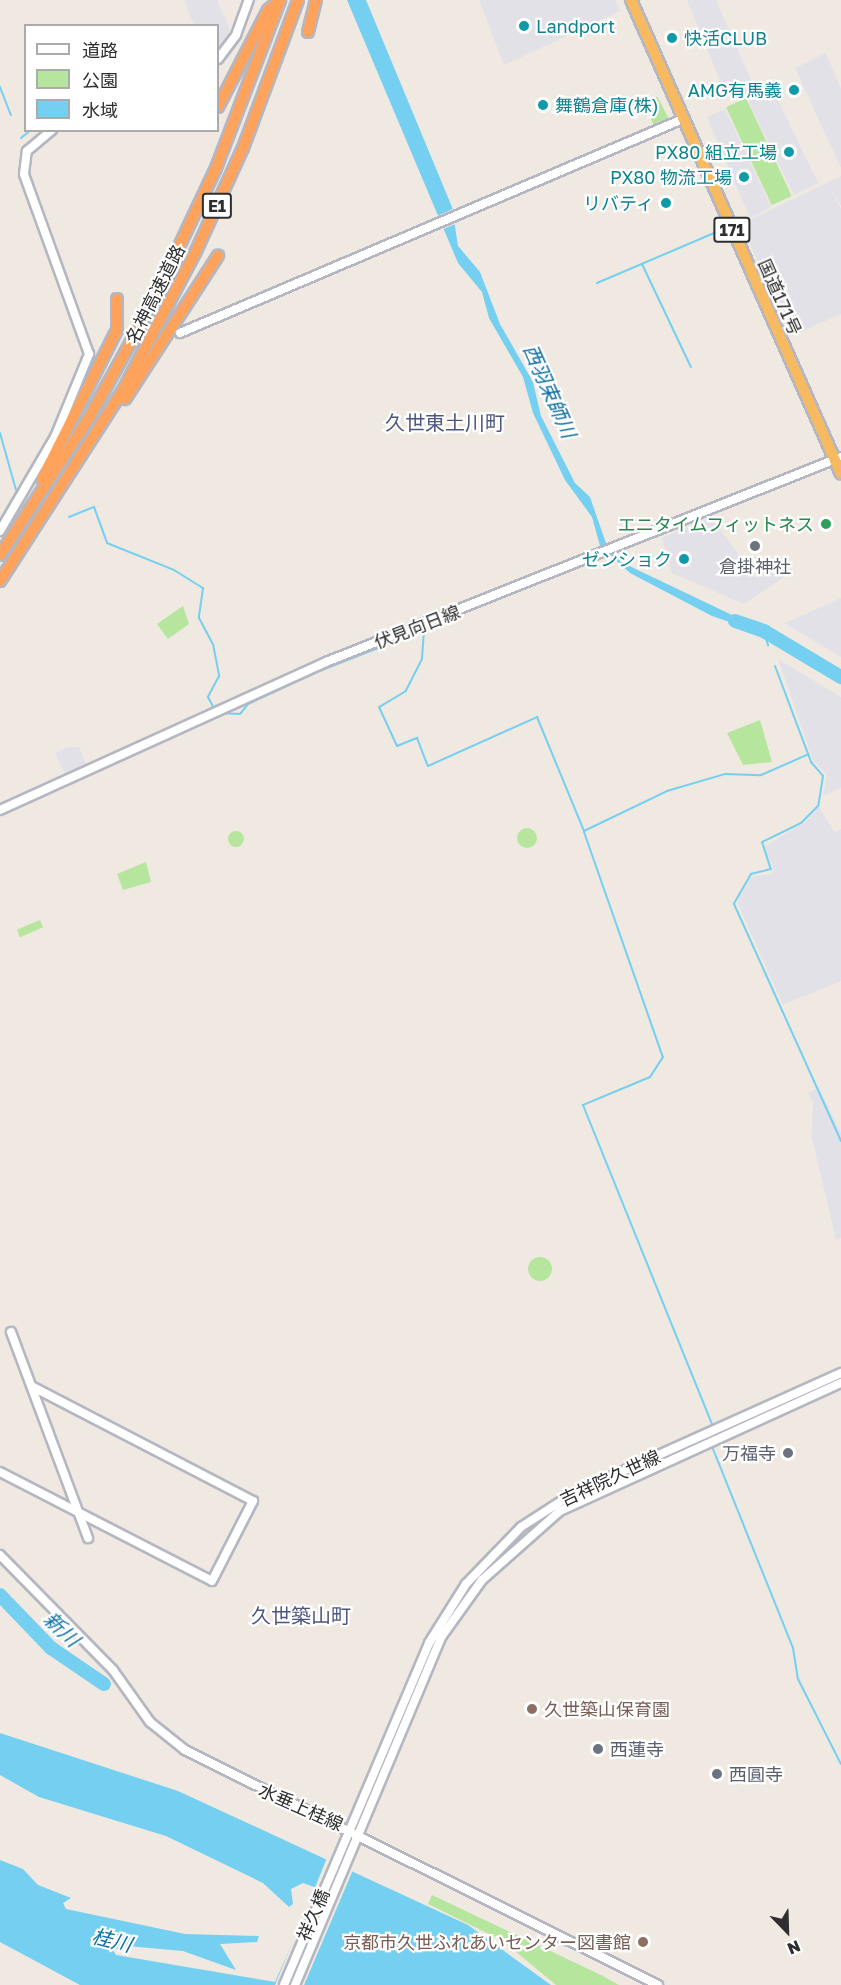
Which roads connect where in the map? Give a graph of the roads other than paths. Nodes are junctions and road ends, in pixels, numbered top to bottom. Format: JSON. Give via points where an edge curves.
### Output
{"nodes":[{"id":1,"x":249,"y":0,"type":"edge"},
{"id":2,"x":280,"y":0,"type":"edge"},
{"id":3,"x":298,"y":0,"type":"edge"},
{"id":4,"x":316,"y":0,"type":"edge"},
{"id":5,"x":631,"y":0,"type":"edge"},
{"id":6,"x":308,"y":32,"type":"dead end"},
{"id":7,"x":219,"y":58,"type":"edge"},
{"id":8,"x":219,"y":104,"type":"edge"},
{"id":9,"x":683,"y":120,"type":"junction"},
{"id":10,"x":49,"y":132,"type":"edge"},
{"id":11,"x":218,"y":256,"type":"dead end"},
{"id":12,"x":117,"y":299,"type":"dead end"},
{"id":13,"x":180,"y":333,"type":"dead end"},
{"id":14,"x":118,"y":404,"type":"junction"},
{"id":15,"x":87,"y":410,"type":"junction"},
{"id":16,"x":837,"y":459,"type":"edge"},
{"id":17,"x":841,"y":474,"type":"edge"},
{"id":18,"x":0,"y":531,"type":"edge"},
{"id":19,"x":0,"y":555,"type":"edge"},
{"id":20,"x":0,"y":581,"type":"edge"},
{"id":21,"x":0,"y":810,"type":"edge"},
{"id":22,"x":11,"y":1332,"type":"dead end"},
{"id":23,"x":841,"y":1373,"type":"edge"},
{"id":24,"x":841,"y":1383,"type":"edge"},
{"id":25,"x":33,"y":1387,"type":"junction"},
{"id":26,"x":0,"y":1472,"type":"edge"},
{"id":27,"x":78,"y":1512,"type":"junction"},
{"id":28,"x":88,"y":1538,"type":"dead end"},
{"id":29,"x":0,"y":1555,"type":"edge"},
{"id":30,"x":479,"y":1577,"type":"junction"},
{"id":31,"x":349,"y":1829,"type":"junction"},
{"id":32,"x":359,"y":1833,"type":"junction"},
{"id":33,"x":342,"y":1845,"type":"joint"},
{"id":34,"x":353,"y":1848,"type":"joint"},
{"id":35,"x":284,"y":1985,"type":"edge"},
{"id":36,"x":295,"y":1985,"type":"edge"},
{"id":37,"x":658,"y":1985,"type":"edge"}],
"edges":[{"from":1,"to":7,"type":"street","via":[[236,35]]},
{"from":2,"to":8,"type":"highway","via":[[268,10]]},
{"from":2,"to":15,"type":"highway","name":"名神高速道路","number":"E1","via":[[216,168],[101,396]]},
{"from":3,"to":14,"type":"highway","name":"名神高速道路","number":"E1","via":[[239,158]]},
{"from":4,"to":6,"type":"highway"},
{"from":5,"to":9,"type":"highway","name":"国道171号","number":"171"},
{"from":9,"to":13,"type":"street"},
{"from":9,"to":16,"type":"highway","name":"国道171号","number":"171"},
{"from":10,"to":18,"type":"street","via":[[27,151],[24,174],[89,354],[55,437]]},
{"from":11,"to":14,"type":"highway"},
{"from":12,"to":15,"type":"highway","via":[[117,330],[90,390]]},
{"from":14,"to":20,"type":"highway","name":"名神高速道路","number":"E1"},
{"from":15,"to":19,"type":"highway","name":"名神高速道路","number":"E1"},
{"from":16,"to":17,"type":"highway","name":"国道171号","number":"171"},
{"from":16,"to":21,"type":"main road","name":"伏見向日線","via":[[622,548],[326,662]]},
{"from":22,"to":25,"type":"street"},
{"from":23,"to":30,"type":"street","name":"吉祥院久世線","via":[[574,1493],[522,1527]]},
{"from":24,"to":30,"type":"street","name":"吉祥院久世線","via":[[569,1506],[523,1538]]},
{"from":25,"to":27,"type":"street"},
{"from":25,"to":27,"type":"street","via":[[253,1501],[212,1581]]},
{"from":26,"to":27,"type":"street"},
{"from":27,"to":28,"type":"street"},
{"from":29,"to":31,"type":"main road","name":"水垂上桂線","via":[[113,1670],[170,1739],[250,1785]]},
{"from":30,"to":31,"type":"street","name":"吉祥院久世線","via":[[429,1643]]},
{"from":30,"to":32,"type":"street","name":"吉祥院久世線","via":[[442,1636]]},
{"from":31,"to":32,"type":"main road","name":"水垂上桂線"},
{"from":31,"to":33,"type":"street","name":"吉祥院久世線"},
{"from":32,"to":34,"type":"street","name":"吉祥院久世線"},
{"from":32,"to":37,"type":"main road","name":"水垂上桂線","via":[[446,1883]]},
{"from":33,"to":35,"type":"street","name":"祥久橋"},
{"from":34,"to":36,"type":"street","name":"祥久橋"}]}
